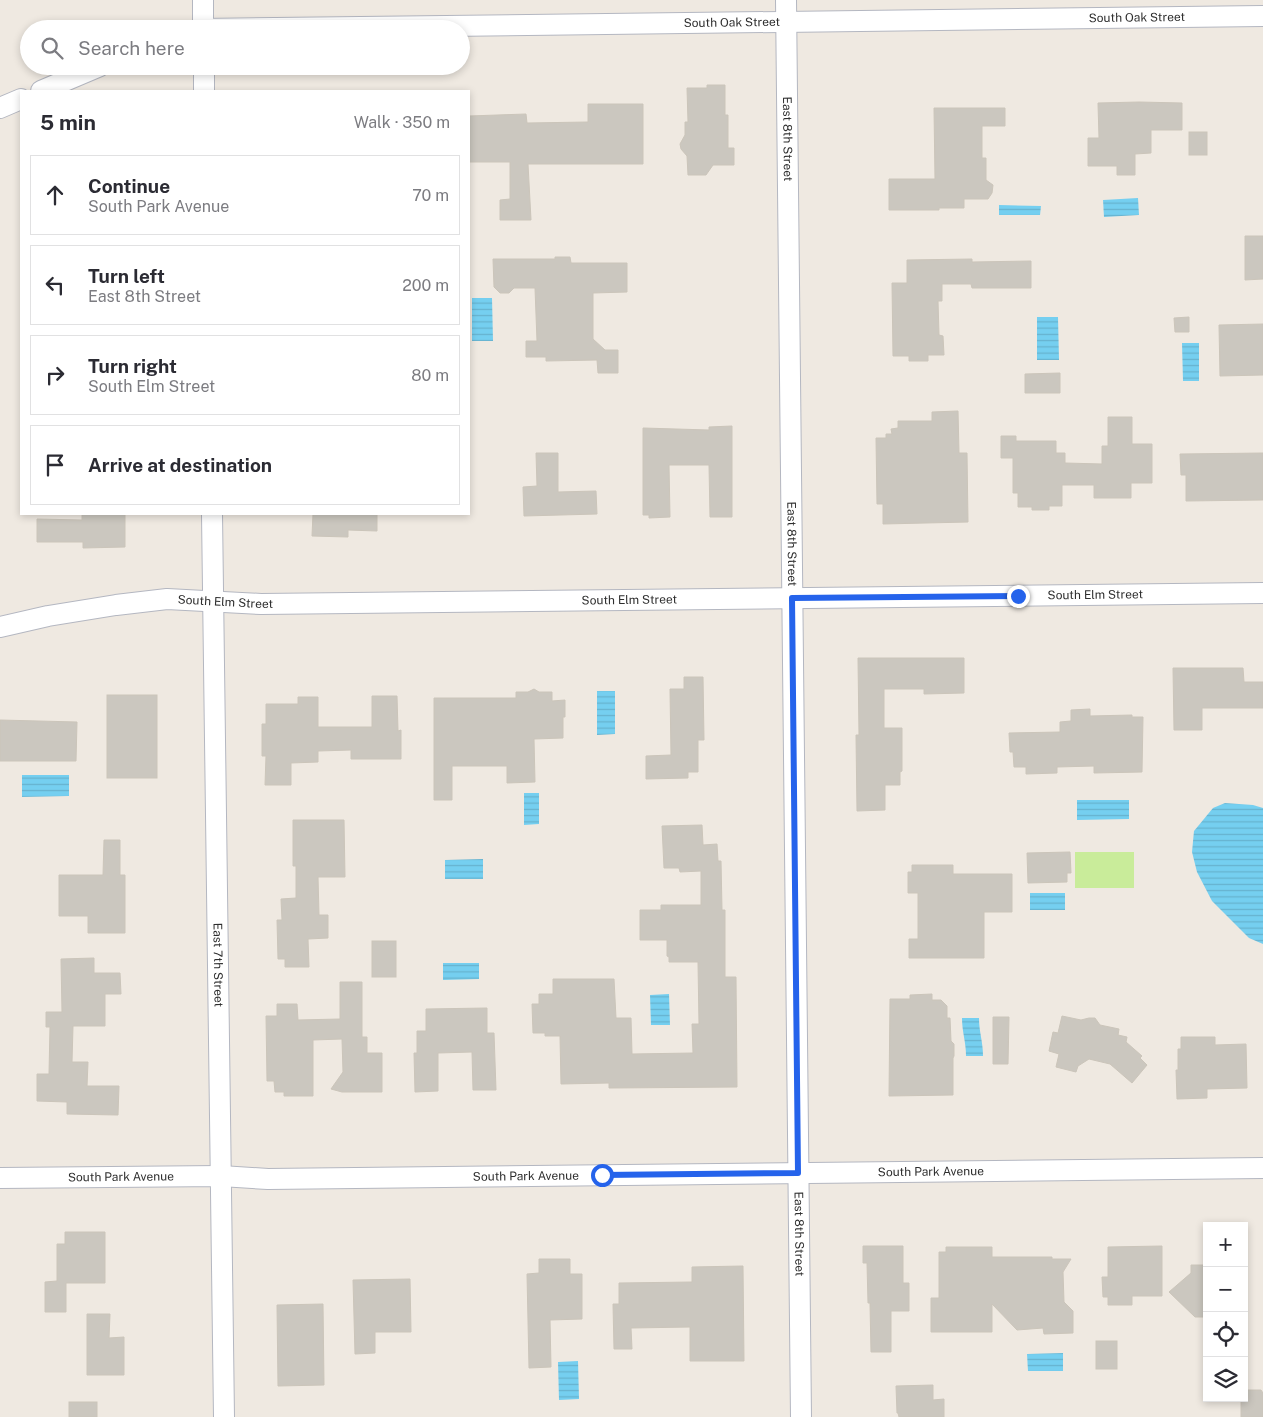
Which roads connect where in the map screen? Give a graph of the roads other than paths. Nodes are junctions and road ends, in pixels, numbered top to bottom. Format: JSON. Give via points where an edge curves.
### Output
{"nodes":[{"id":1,"x":203,"y":0,"type":"edge"},
{"id":2,"x":786,"y":0,"type":"edge"},
{"id":3,"x":1263,"y":16,"type":"edge"},
{"id":4,"x":202,"y":20,"type":"edge"},
{"id":5,"x":786,"y":22,"type":"junction"},
{"id":6,"x":470,"y":25,"type":"edge"},
{"id":7,"x":79,"y":75,"type":"edge"},
{"id":8,"x":204,"y":75,"type":"edge"},
{"id":9,"x":43,"y":90,"type":"edge"},
{"id":10,"x":204,"y":90,"type":"edge"},
{"id":11,"x":20,"y":99,"type":"edge"},
{"id":12,"x":0,"y":108,"type":"edge"},
{"id":13,"x":212,"y":515,"type":"edge"},
{"id":14,"x":1263,"y":593,"type":"edge"},
{"id":15,"x":792,"y":598,"type":"junction"},
{"id":16,"x":214,"y":602,"type":"junction"},
{"id":17,"x":0,"y":627,"type":"edge"},
{"id":18,"x":1263,"y":1168,"type":"edge"},
{"id":19,"x":798,"y":1173,"type":"junction"},
{"id":20,"x":221,"y":1176,"type":"junction"},
{"id":21,"x":0,"y":1178,"type":"edge"},
{"id":22,"x":224,"y":1417,"type":"edge"},
{"id":23,"x":802,"y":1417,"type":"edge"}],
"edges":[{"from":1,"to":4,"type":"street"},
{"from":2,"to":5,"type":"street","name":"East 8th Street"},
{"from":3,"to":5,"type":"street","name":"South Oak Street"},
{"from":5,"to":6,"type":"street","name":"South Oak Street"},
{"from":5,"to":15,"type":"street","name":"East 8th Street"},
{"from":7,"to":9,"type":"street"},
{"from":8,"to":10,"type":"street"},
{"from":11,"to":12,"type":"street"},
{"from":13,"to":16,"type":"street","name":"East 7th Street"},
{"from":14,"to":15,"type":"street","name":"South Elm Street"},
{"from":15,"to":16,"type":"street","name":"South Elm Street"},
{"from":15,"to":19,"type":"street","name":"East 8th Street"},
{"from":16,"to":17,"type":"street","name":"South Elm Street","via":[[167,599],[48,616]]},
{"from":16,"to":20,"type":"street","name":"East 7th Street"},
{"from":18,"to":19,"type":"street","name":"South Park Avenue"},
{"from":19,"to":20,"type":"street","name":"South Park Avenue","via":[[268,1179]]},
{"from":19,"to":23,"type":"street","name":"East 8th Street"},
{"from":20,"to":21,"type":"street","name":"South Park Avenue"},
{"from":20,"to":22,"type":"street","name":"East 7th Street"}]}
